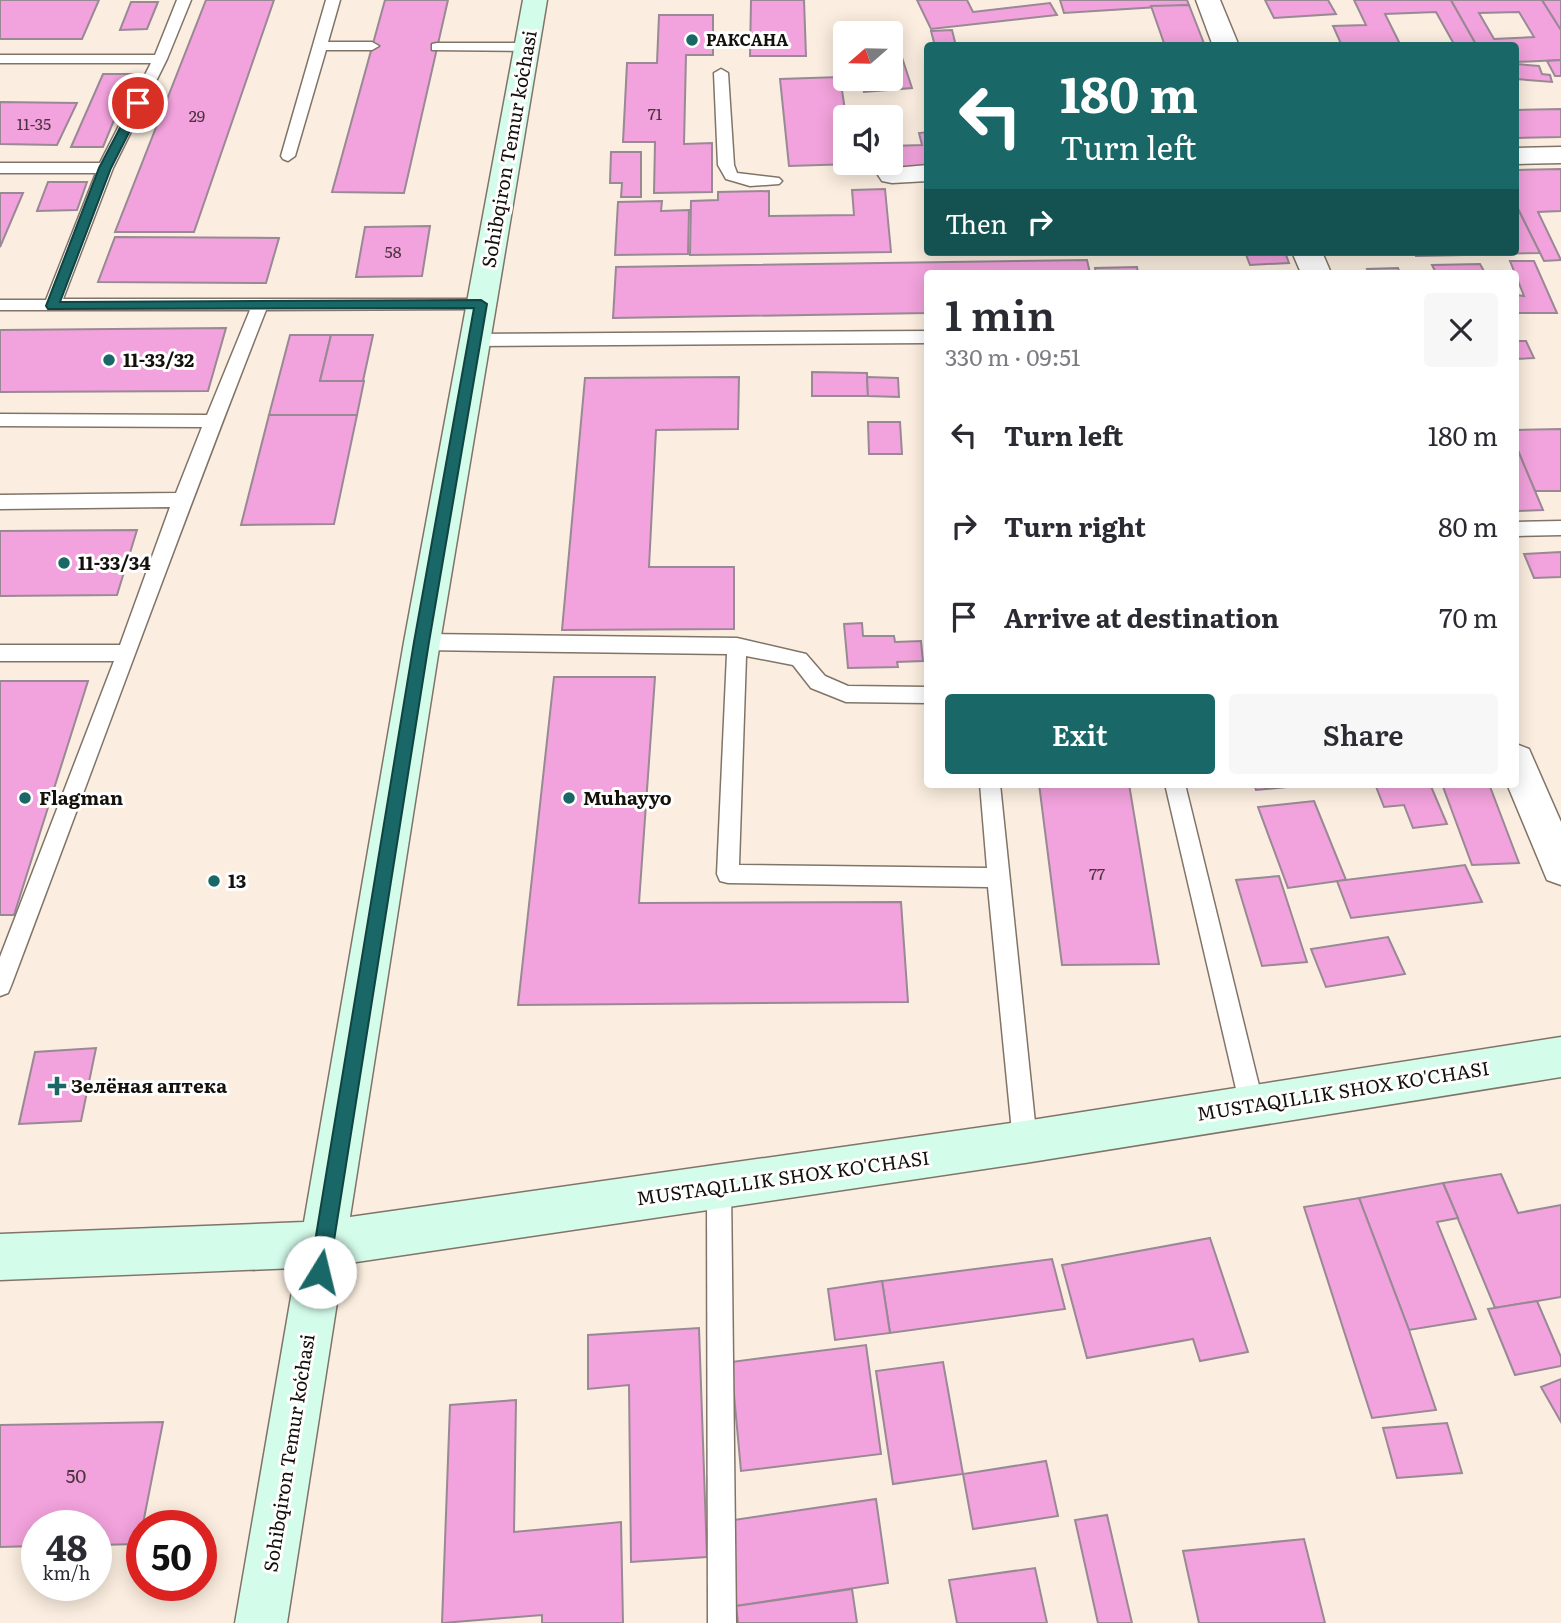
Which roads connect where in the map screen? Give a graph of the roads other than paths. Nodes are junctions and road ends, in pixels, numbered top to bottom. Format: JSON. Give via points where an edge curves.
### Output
{"nodes":[{"id":1,"x":184,"y":0,"type":"edge"},
{"id":2,"x":333,"y":0,"type":"edge"},
{"id":3,"x":535,"y":0,"type":"edge"},
{"id":4,"x":1208,"y":0,"type":"edge"},
{"id":5,"x":1224,"y":42,"type":"edge"},
{"id":6,"x":372,"y":46,"type":"dead end"},
{"id":7,"x":319,"y":47,"type":"junction"},
{"id":8,"x":438,"y":47,"type":"dead end"},
{"id":9,"x":527,"y":47,"type":"junction"},
{"id":10,"x":160,"y":59,"type":"junction"},
{"id":11,"x":0,"y":60,"type":"edge"},
{"id":12,"x":721,"y":72,"type":"dead end"},
{"id":13,"x":1561,"y":155,"type":"edge"},
{"id":14,"x":288,"y":156,"type":"dead end"},
{"id":15,"x":1519,"y":156,"type":"edge"},
{"id":16,"x":0,"y":168,"type":"edge"},
{"id":17,"x":105,"y":168,"type":"junction"},
{"id":18,"x":924,"y":173,"type":"edge"},
{"id":19,"x":903,"y":174,"type":"edge"},
{"id":20,"x":774,"y":181,"type":"dead end"},
{"id":21,"x":481,"y":304,"type":"junction"},
{"id":22,"x":0,"y":305,"type":"edge"},
{"id":23,"x":260,"y":305,"type":"junction"},
{"id":24,"x":52,"y":306,"type":"junction"},
{"id":25,"x":924,"y":337,"type":"edge"},
{"id":26,"x":474,"y":340,"type":"junction"},
{"id":27,"x":0,"y":420,"type":"edge"},
{"id":28,"x":214,"y":421,"type":"junction"},
{"id":29,"x":182,"y":500,"type":"junction"},
{"id":30,"x":0,"y":502,"type":"edge"},
{"id":31,"x":1561,"y":527,"type":"edge"},
{"id":32,"x":1519,"y":529,"type":"edge"},
{"id":33,"x":422,"y":642,"type":"junction"},
{"id":34,"x":737,"y":646,"type":"junction"},
{"id":35,"x":0,"y":653,"type":"edge"},
{"id":36,"x":127,"y":653,"type":"junction"},
{"id":37,"x":924,"y":695,"type":"edge"},
{"id":38,"x":1519,"y":767,"type":"edge"},
{"id":39,"x":990,"y":788,"type":"edge"},
{"id":40,"x":1176,"y":788,"type":"edge"},
{"id":41,"x":1561,"y":868,"type":"edge"},
{"id":42,"x":998,"y":878,"type":"junction"},
{"id":43,"x":0,"y":986,"type":"edge"},
{"id":44,"x":1561,"y":1057,"type":"edge"},
{"id":45,"x":1252,"y":1106,"type":"junction"},
{"id":46,"x":1025,"y":1143,"type":"junction"},
{"id":47,"x":719,"y":1187,"type":"junction"},
{"id":48,"x":324,"y":1244,"type":"junction"},
{"id":49,"x":0,"y":1257,"type":"edge"},
{"id":50,"x":261,"y":1623,"type":"edge"},
{"id":51,"x":722,"y":1623,"type":"edge"}],
"edges":[{"from":1,"to":10,"type":"lane"},
{"from":2,"to":7,"type":"lane"},
{"from":3,"to":9,"type":"main road","name":"Sohibqiron Temur koʻchasi"},
{"from":4,"to":5,"type":"street"},
{"from":6,"to":7,"type":"lane"},
{"from":7,"to":14,"type":"lane"},
{"from":8,"to":9,"type":"lane"},
{"from":9,"to":21,"type":"main road","name":"Sohibqiron Temur koʻchasi"},
{"from":10,"to":11,"type":"lane"},
{"from":10,"to":17,"type":"lane"},
{"from":12,"to":20,"type":"lane","via":[[726,164],[731,176]]},
{"from":13,"to":15,"type":"street"},
{"from":16,"to":17,"type":"lane"},
{"from":17,"to":24,"type":"lane"},
{"from":18,"to":19,"type":"street"},
{"from":21,"to":23,"type":"lane"},
{"from":21,"to":26,"type":"main road","name":"Sohibqiron Temur koʻchasi"},
{"from":22,"to":24,"type":"lane"},
{"from":23,"to":24,"type":"lane"},
{"from":23,"to":28,"type":"lane"},
{"from":25,"to":26,"type":"lane"},
{"from":26,"to":33,"type":"main road","name":"Sohibqiron Temur koʻchasi"},
{"from":27,"to":28,"type":"lane"},
{"from":28,"to":29,"type":"lane"},
{"from":29,"to":30,"type":"lane"},
{"from":29,"to":36,"type":"lane"},
{"from":31,"to":32,"type":"lane"},
{"from":33,"to":34,"type":"lane"},
{"from":33,"to":48,"type":"main road","name":"Sohibqiron Temur koʻchasi"},
{"from":34,"to":37,"type":"lane","via":[[799,659],[818,682],[846,694]]},
{"from":34,"to":42,"type":"lane","via":[[728,874]]},
{"from":35,"to":36,"type":"lane"},
{"from":36,"to":43,"type":"lane"},
{"from":38,"to":41,"type":"street"},
{"from":39,"to":42,"type":"lane"},
{"from":40,"to":45,"type":"lane"},
{"from":42,"to":46,"type":"lane"},
{"from":44,"to":45,"type":"main road","name":"MUSTAQILLIK SHOX KO'CHASI"},
{"from":45,"to":46,"type":"main road","name":"MUSTAQILLIK SHOX KO'CHASI"},
{"from":46,"to":47,"type":"main road","name":"MUSTAQILLIK SHOX KO'CHASI"},
{"from":47,"to":48,"type":"main road","name":"MUSTAQILLIK SHOX KO'CHASI"},
{"from":47,"to":51,"type":"lane"},
{"from":48,"to":49,"type":"main road","name":"MUSTAQILLIK SHOX KO'CHASI"},
{"from":48,"to":50,"type":"main road","name":"Sohibqiron Temur koʻchasi"}]}
